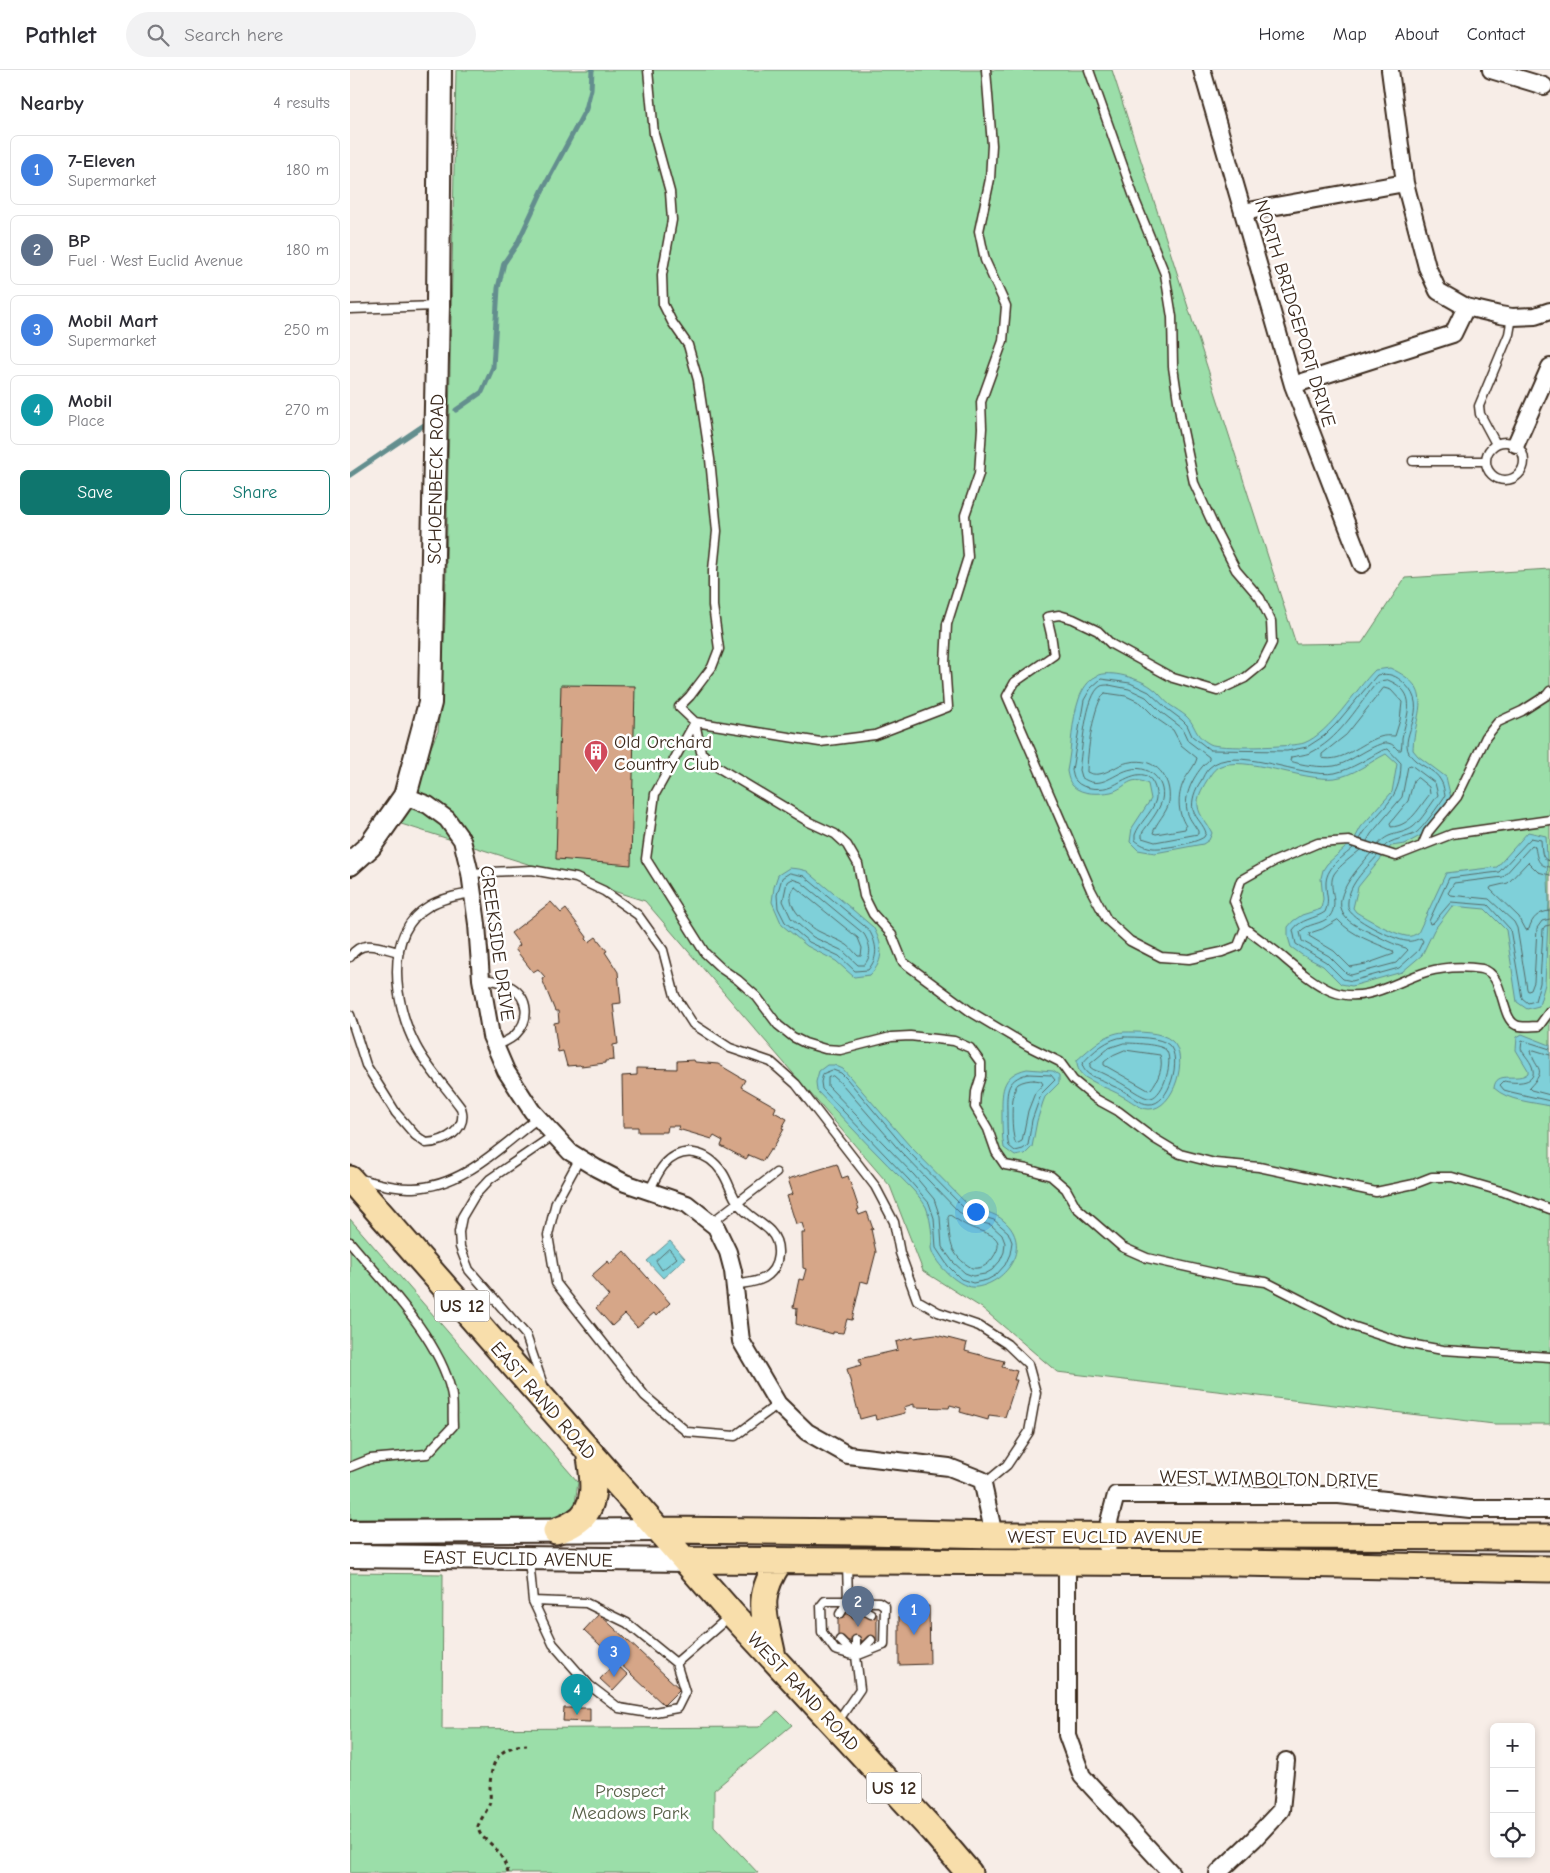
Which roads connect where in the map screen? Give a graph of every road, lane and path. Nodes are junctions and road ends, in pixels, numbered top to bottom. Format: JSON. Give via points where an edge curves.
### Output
{"nodes":[{"id":1,"x":440,"y":70,"type":"edge"},
{"id":2,"x":648,"y":70,"type":"edge"},
{"id":3,"x":986,"y":70,"type":"edge"},
{"id":4,"x":1089,"y":70,"type":"edge"},
{"id":5,"x":1202,"y":70,"type":"edge"},
{"id":6,"x":1390,"y":70,"type":"edge"},
{"id":7,"x":1491,"y":70,"type":"edge"},
{"id":8,"x":1544,"y":86,"type":"dead end"},
{"id":9,"x":1405,"y":183,"type":"junction"},
{"id":10,"x":1243,"y":212,"type":"junction"},
{"id":11,"x":438,"y":306,"type":"junction"},
{"id":12,"x":1466,"y":307,"type":"junction"},
{"id":13,"x":350,"y":309,"type":"edge"},
{"id":14,"x":1550,"y":311,"type":"edge"},
{"id":15,"x":1512,"y":317,"type":"junction"},
{"id":16,"x":1550,"y":367,"type":"edge"},
{"id":17,"x":1293,"y":385,"type":"junction"},
{"id":18,"x":1496,"y":444,"type":"junction"},
{"id":19,"x":1516,"y":444,"type":"junction"},
{"id":20,"x":1413,"y":461,"type":"dead end"},
{"id":21,"x":1486,"y":461,"type":"junction"},
{"id":22,"x":1362,"y":564,"type":"dead end"},
{"id":23,"x":1550,"y":691,"type":"edge"},
{"id":24,"x":695,"y":722,"type":"junction"},
{"id":25,"x":405,"y":796,"type":"junction"},
{"id":26,"x":1550,"y":820,"type":"edge"},
{"id":27,"x":1422,"y":846,"type":"junction"},
{"id":28,"x":350,"y":864,"type":"edge"},
{"id":29,"x":470,"y":873,"type":"junction"},
{"id":30,"x":473,"y":893,"type":"junction"},
{"id":31,"x":1245,"y":928,"type":"junction"},
{"id":32,"x":399,"y":952,"type":"junction"},
{"id":33,"x":350,"y":956,"type":"edge"},
{"id":34,"x":481,"y":979,"type":"junction"},
{"id":35,"x":1550,"y":1011,"type":"edge"},
{"id":36,"x":350,"y":1015,"type":"edge"},
{"id":37,"x":495,"y":1046,"type":"junction"},
{"id":38,"x":538,"y":1118,"type":"junction"},
{"id":39,"x":554,"y":1135,"type":"junction"},
{"id":40,"x":580,"y":1158,"type":"junction"},
{"id":41,"x":776,"y":1173,"type":"dead end"},
{"id":42,"x":350,"y":1177,"type":"edge"},
{"id":43,"x":649,"y":1191,"type":"junction"},
{"id":44,"x":738,"y":1203,"type":"junction"},
{"id":45,"x":1550,"y":1209,"type":"edge"},
{"id":46,"x":711,"y":1223,"type":"junction"},
{"id":47,"x":350,"y":1242,"type":"edge"},
{"id":48,"x":734,"y":1285,"type":"junction"},
{"id":49,"x":1550,"y":1357,"type":"edge"},
{"id":50,"x":778,"y":1404,"type":"junction"},
{"id":51,"x":551,"y":1408,"type":"junction"},
{"id":52,"x":589,"y":1451,"type":"junction"},
{"id":53,"x":350,"y":1467,"type":"edge"},
{"id":54,"x":983,"y":1485,"type":"junction"},
{"id":55,"x":1550,"y":1508,"type":"edge"},
{"id":56,"x":660,"y":1530,"type":"junction"},
{"id":57,"x":556,"y":1531,"type":"junction"},
{"id":58,"x":350,"y":1532,"type":"edge"},
{"id":59,"x":994,"y":1536,"type":"junction"},
{"id":60,"x":1107,"y":1536,"type":"junction"},
{"id":61,"x":1550,"y":1537,"type":"edge"},
{"id":62,"x":350,"y":1556,"type":"edge"},
{"id":63,"x":529,"y":1558,"type":"junction"},
{"id":64,"x":686,"y":1560,"type":"junction"},
{"id":65,"x":780,"y":1560,"type":"junction"},
{"id":66,"x":847,"y":1561,"type":"junction"},
{"id":67,"x":1067,"y":1563,"type":"junction"},
{"id":68,"x":1107,"y":1563,"type":"junction"},
{"id":69,"x":1550,"y":1569,"type":"edge"},
{"id":70,"x":532,"y":1601,"type":"junction"},
{"id":71,"x":848,"y":1601,"type":"junction"},
{"id":72,"x":732,"y":1614,"type":"junction"},
{"id":73,"x":840,"y":1614,"type":"dead end"},
{"id":74,"x":871,"y":1614,"type":"dead end"},
{"id":75,"x":856,"y":1615,"type":"dead end"},
{"id":76,"x":840,"y":1640,"type":"dead end"},
{"id":77,"x":856,"y":1640,"type":"dead end"},
{"id":78,"x":871,"y":1640,"type":"dead end"},
{"id":79,"x":856,"y":1656,"type":"junction"},
{"id":80,"x":773,"y":1657,"type":"junction"},
{"id":81,"x":676,"y":1663,"type":"junction"},
{"id":82,"x":836,"y":1725,"type":"junction"},
{"id":83,"x":527,"y":1746,"type":"dead end"},
{"id":84,"x":1286,"y":1761,"type":"dead end"},
{"id":85,"x":508,"y":1873,"type":"edge"},
{"id":86,"x":970,"y":1873,"type":"edge"},
{"id":87,"x":1171,"y":1873,"type":"edge"},
{"id":88,"x":1218,"y":1873,"type":"edge"}],
"edges":[{"from":1,"to":11,"type":"main road","name":"SCHOENBECK ROAD"},
{"from":2,"to":24,"type":"lane","via":[[654,134],[670,192],[672,220],[662,275],[663,304],[688,345],[698,380],[717,532],[713,606],[719,649],[712,667],[679,706]]},
{"from":3,"to":24,"type":"lane","via":[[992,145],[990,179],[979,231],[984,260],[1006,306],[1003,341],[981,402],[979,474],[965,515],[968,556],[947,624],[948,707],[875,735],[820,742]]},
{"from":4,"to":31,"type":"lane","via":[[1165,274],[1172,317],[1173,367],[1194,483],[1236,570],[1260,598],[1271,621],[1272,643],[1261,665],[1245,678],[1217,690],[1173,678],[1111,644],[1098,631],[1082,623],[1059,615],[1047,617],[1054,655],[1015,682],[1007,696],[1090,890],[1107,920],[1130,941],[1161,957],[1189,959],[1238,946]]},
{"from":5,"to":10,"type":"street","name":"NORTH BRIDGEPORT DRIVE"},
{"from":6,"to":9,"type":"street"},
{"from":7,"to":8,"type":"street"},
{"from":9,"to":10,"type":"street"},
{"from":9,"to":12,"type":"street","via":[[1427,267],[1438,291]]},
{"from":10,"to":17,"type":"street","name":"NORTH BRIDGEPORT DRIVE"},
{"from":11,"to":13,"type":"lane"},
{"from":11,"to":25,"type":"main road","name":"SCHOENBECK ROAD","via":[[430,703]]},
{"from":12,"to":15,"type":"street"},
{"from":12,"to":17,"type":"street","via":[[1454,334]]},
{"from":14,"to":15,"type":"street","via":[[1535,316]]},
{"from":15,"to":18,"type":"lane","via":[[1509,334],[1479,406]]},
{"from":16,"to":19,"type":"street"},
{"from":17,"to":22,"type":"street","name":"NORTH BRIDGEPORT DRIVE"},
{"from":18,"to":19,"type":"lane"},
{"from":18,"to":21,"type":"lane","via":[[1487,454]]},
{"from":19,"to":21,"type":"lane","via":[[1525,461],[1516,477],[1505,480],[1494,476]]},
{"from":20,"to":21,"type":"lane"},
{"from":23,"to":27,"type":"lane","via":[[1522,711],[1498,722],[1486,738],[1457,797],[1428,832]]},
{"from":24,"to":45,"type":"lane","via":[[701,752],[714,766],[835,834],[847,845],[858,864],[864,896],[873,914],[892,935],[903,962],[971,1012],[1060,1062],[1073,1080],[1096,1099],[1180,1154],[1376,1192],[1432,1177],[1452,1177]]},
{"from":24,"to":49,"type":"lane","via":[[655,794],[646,859],[705,953],[756,997],[778,1026],[792,1037],[825,1049],[840,1050],[891,1037],[910,1036],[954,1041],[970,1048],[981,1062],[975,1107],[1005,1165],[1051,1176],[1066,1189],[1076,1207],[1122,1248],[1174,1265],[1266,1282],[1352,1326],[1404,1343],[1443,1350]]},
{"from":25,"to":28,"type":"main road","name":"SCHOENBECK ROAD","via":[[370,846]]},
{"from":25,"to":29,"type":"street","name":"CREEKSIDE DRIVE","via":[[428,805],[447,819],[462,840]]},
{"from":26,"to":27,"type":"lane","via":[[1452,834]]},
{"from":27,"to":31,"type":"lane","via":[[1396,856],[1349,841],[1318,843],[1273,862],[1241,880],[1234,901]]},
{"from":29,"to":30,"type":"street","name":"CREEKSIDE DRIVE"},
{"from":29,"to":54,"type":"lane","via":[[532,870],[576,878],[604,891],[638,915],[662,950],[675,996],[693,1024],[730,1048],[772,1062],[796,1084],[875,1186],[894,1222],[900,1253],[917,1300],[938,1312],[979,1326],[1007,1344],[1028,1364],[1036,1393],[1029,1432],[1007,1465]]},
{"from":30,"to":32,"type":"lane","via":[[427,907],[406,930]]},
{"from":30,"to":34,"type":"street","name":"CREEKSIDE DRIVE"},
{"from":31,"to":35,"type":"lane","via":[[1310,979],[1332,991],[1354,996],[1376,992],[1444,968],[1467,967],[1486,970],[1497,982],[1508,1019],[1517,1026],[1539,1026]]},
{"from":32,"to":33,"type":"lane","via":[[370,945],[355,949]]},
{"from":32,"to":36,"type":"lane","via":[[398,991],[402,1012],[425,1062],[460,1108],[464,1117],[456,1131],[437,1143],[426,1143],[415,1135],[396,1113],[366,1065]]},
{"from":34,"to":37,"type":"street","name":"CREEKSIDE DRIVE"},
{"from":34,"to":37,"type":"lane","via":[[499,981],[512,987],[520,995],[527,1011],[525,1024],[515,1036]]},
{"from":37,"to":38,"type":"street","name":"CREEKSIDE DRIVE","via":[[506,1071]]},
{"from":38,"to":39,"type":"street","name":"CREEKSIDE DRIVE"},
{"from":38,"to":42,"type":"lane","via":[[479,1164],[437,1185],[391,1187]]},
{"from":39,"to":40,"type":"street","name":"CREEKSIDE DRIVE"},
{"from":39,"to":51,"type":"lane","via":[[490,1179],[475,1195],[462,1217],[459,1232],[460,1247],[469,1270],[526,1335]]},
{"from":40,"to":43,"type":"street","name":"CREEKSIDE DRIVE","via":[[625,1184]]},
{"from":40,"to":50,"type":"lane","via":[[556,1202],[548,1235],[556,1283],[645,1396],[687,1432],[736,1436]]},
{"from":41,"to":44,"type":"lane"},
{"from":42,"to":51,"type":"main road","name":"EAST RAND ROAD","number":"US 12"},
{"from":43,"to":44,"type":"lane","via":[[664,1165],[674,1156],[695,1153],[706,1155],[713,1161]]},
{"from":43,"to":46,"type":"street","name":"CREEKSIDE DRIVE","via":[[687,1204]]},
{"from":44,"to":46,"type":"lane"},
{"from":44,"to":48,"type":"lane","via":[[769,1230],[778,1248],[777,1260],[764,1277]]},
{"from":46,"to":48,"type":"street","name":"CREEKSIDE DRIVE","via":[[728,1252]]},
{"from":47,"to":53,"type":"lane","via":[[418,1325],[441,1362],[452,1392],[453,1426],[427,1454],[370,1459]]},
{"from":48,"to":50,"type":"street","name":"CREEKSIDE DRIVE","via":[[741,1341]]},
{"from":50,"to":54,"type":"street","name":"CREEKSIDE DRIVE","via":[[807,1432],[848,1455],[949,1467],[982,1480]]},
{"from":51,"to":52,"type":"main road","name":"EAST RAND ROAD","number":"US 12"},
{"from":52,"to":56,"type":"main road","name":"EAST RAND ROAD","number":"US 12"},
{"from":52,"to":57,"type":"main road","via":[[593,1496],[576,1523]]},
{"from":54,"to":59,"type":"street"},
{"from":55,"to":60,"type":"street","name":"WEST WIMBOLTON DRIVE","via":[[1470,1509],[1339,1495],[1116,1495]]},
{"from":56,"to":57,"type":"main road","name":"EAST EUCLID AVENUE"},
{"from":56,"to":59,"type":"main road","name":"WEST EUCLID AVENUE"},
{"from":56,"to":64,"type":"main road","name":"WEST RAND ROAD","number":"US 12"},
{"from":57,"to":58,"type":"main road","name":"EAST EUCLID AVENUE"},
{"from":59,"to":60,"type":"main road","name":"WEST EUCLID AVENUE"},
{"from":60,"to":61,"type":"main road","name":"WEST EUCLID AVENUE"},
{"from":60,"to":68,"type":"street","name":"WEST WIMBOLTON DRIVE"},
{"from":62,"to":63,"type":"main road","name":"EAST EUCLID AVENUE"},
{"from":63,"to":64,"type":"main road","name":"EAST EUCLID AVENUE"},
{"from":63,"to":70,"type":"lane"},
{"from":64,"to":65,"type":"main road","name":"WEST EUCLID AVENUE"},
{"from":64,"to":72,"type":"main road","name":"WEST RAND ROAD","number":"US 12"},
{"from":65,"to":66,"type":"main road","name":"WEST EUCLID AVENUE"},
{"from":65,"to":80,"type":"main road","via":[[768,1580],[762,1602]]},
{"from":66,"to":67,"type":"main road","name":"WEST EUCLID AVENUE"},
{"from":66,"to":71,"type":"lane"},
{"from":67,"to":68,"type":"main road","name":"WEST EUCLID AVENUE"},
{"from":67,"to":87,"type":"street","via":[[1067,1735],[1082,1776]]},
{"from":68,"to":69,"type":"main road","name":"WEST EUCLID AVENUE"},
{"from":70,"to":81,"type":"lane","via":[[586,1603],[627,1623]]},
{"from":70,"to":81,"type":"lane","via":[[553,1644],[589,1685],[619,1708],[649,1713],[677,1708],[685,1692]]},
{"from":71,"to":73,"type":"lane"},
{"from":71,"to":74,"type":"lane"},
{"from":71,"to":75,"type":"lane"},
{"from":71,"to":79,"type":"lane","via":[[825,1601],[820,1606],[822,1632],[836,1650]]},
{"from":71,"to":79,"type":"lane","via":[[879,1602],[885,1606],[884,1645]]},
{"from":72,"to":80,"type":"main road","name":"WEST RAND ROAD","number":"US 12"},
{"from":72,"to":81,"type":"lane"},
{"from":76,"to":79,"type":"lane"},
{"from":77,"to":79,"type":"lane"},
{"from":78,"to":79,"type":"lane"},
{"from":79,"to":82,"type":"lane","via":[[860,1689]]},
{"from":80,"to":82,"type":"main road","name":"WEST RAND ROAD","number":"US 12"},
{"from":82,"to":86,"type":"main road","name":"WEST RAND ROAD","number":"US 12"},
{"from":83,"to":85,"type":"path","via":[[506,1750],[494,1763],[489,1804],[478,1826],[482,1838],[491,1844],[506,1864]]},
{"from":84,"to":88,"type":"street","via":[[1281,1810]]}]}
